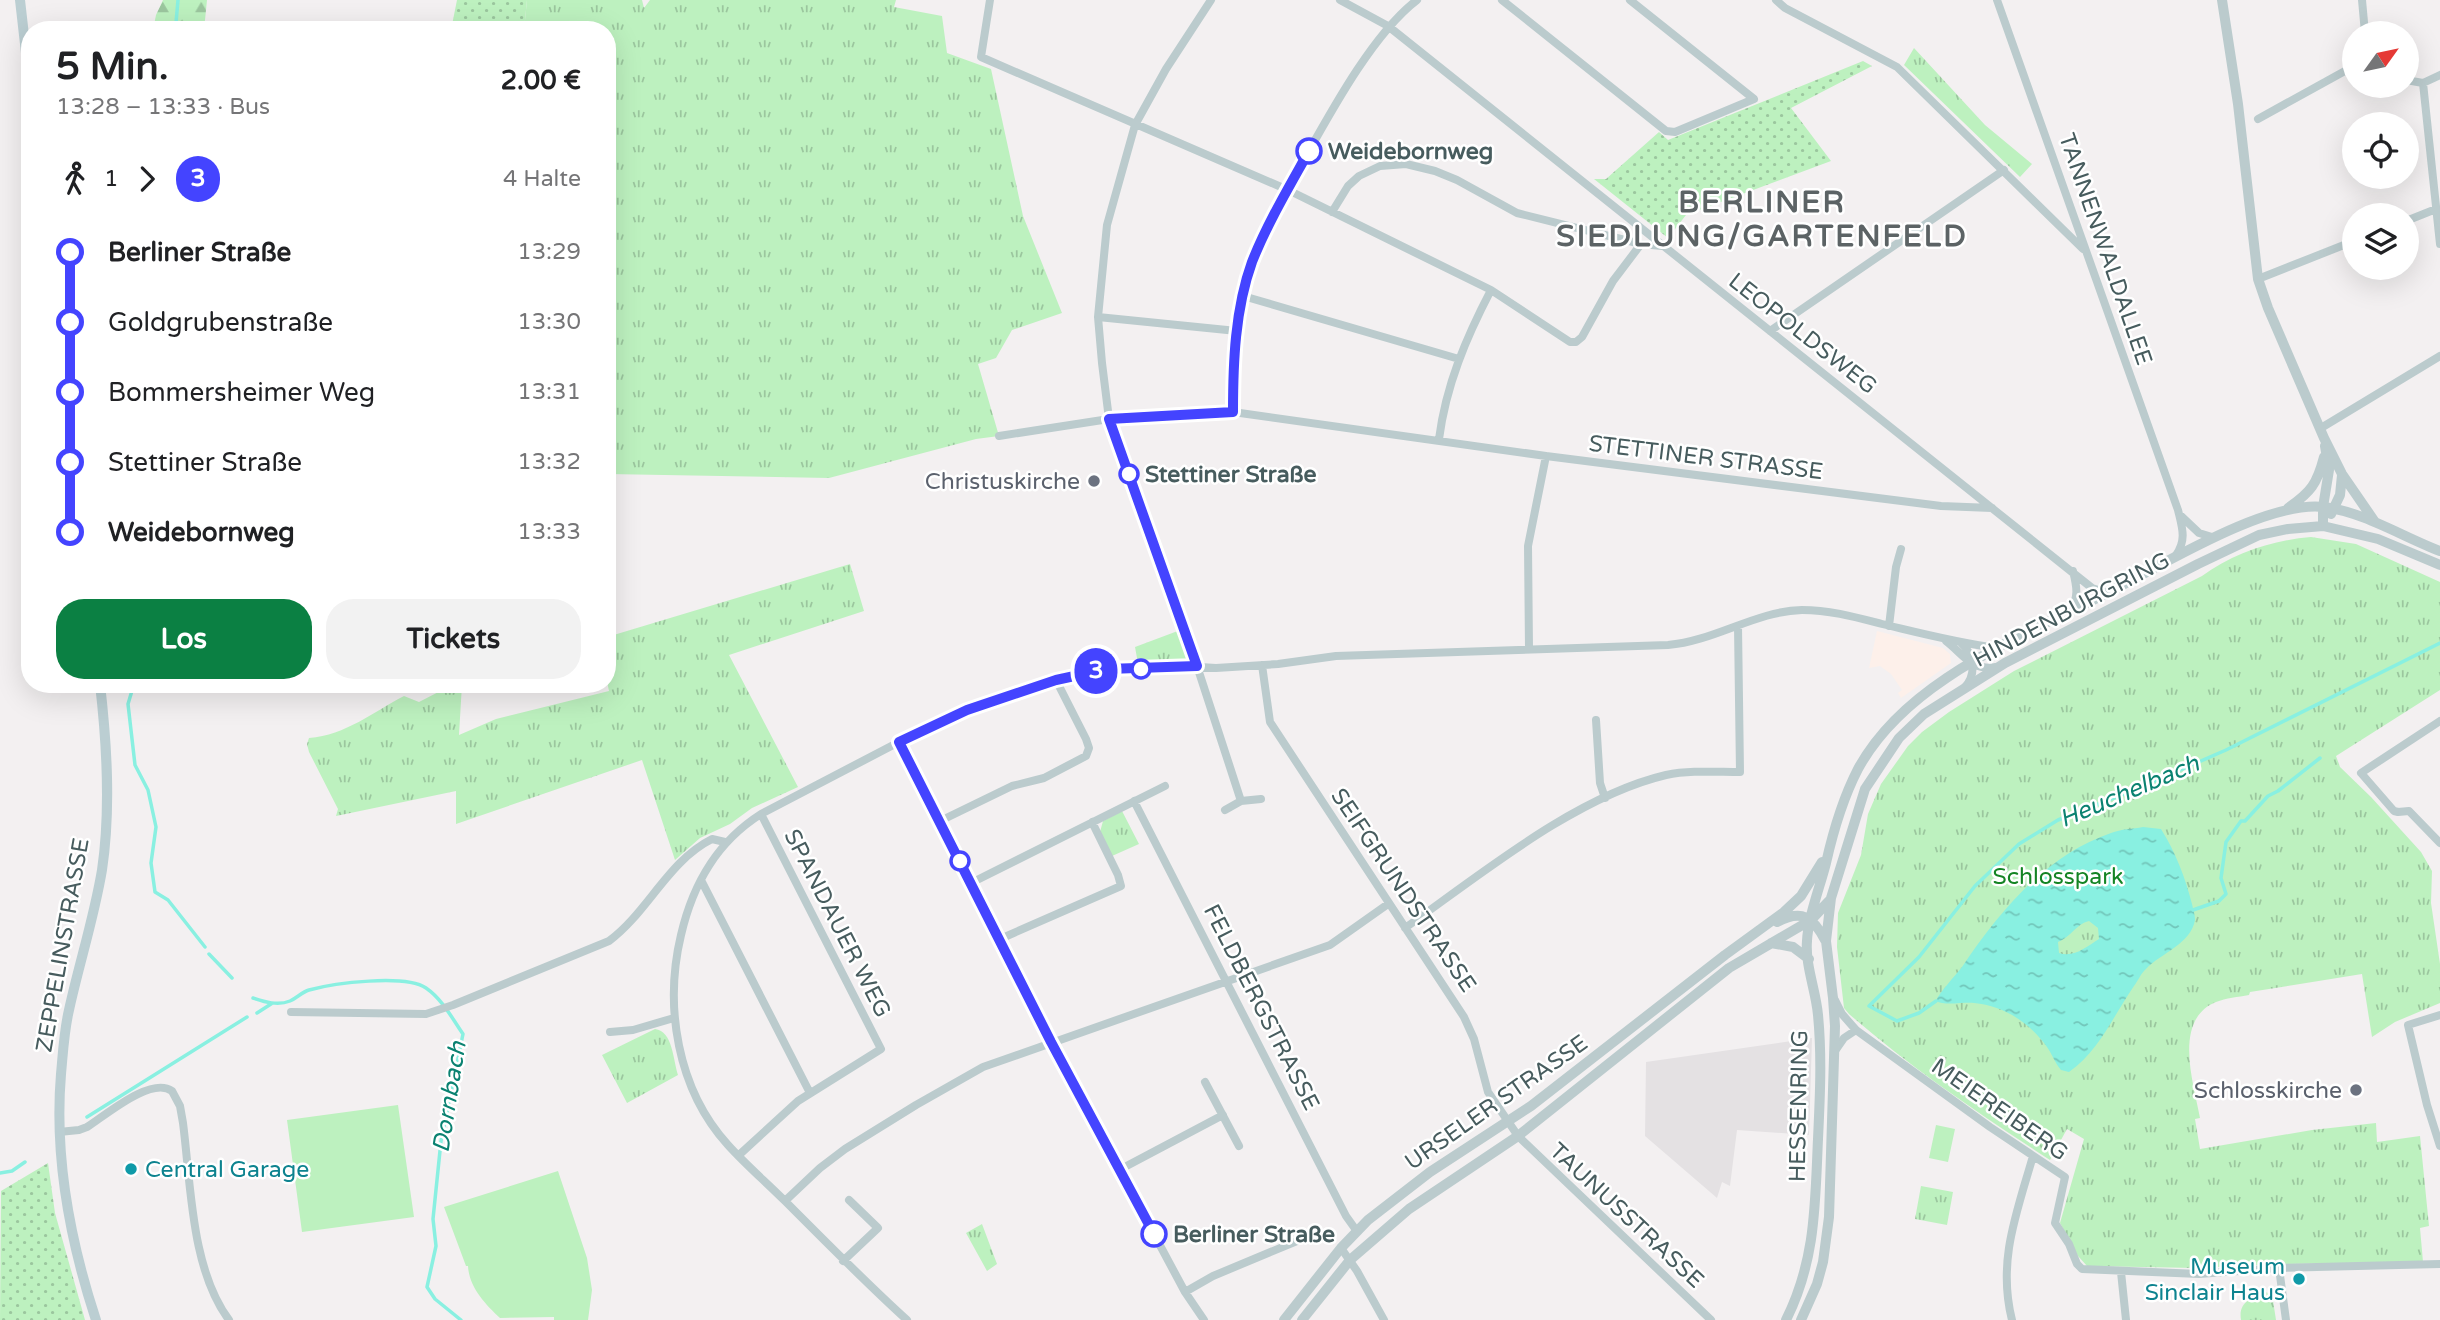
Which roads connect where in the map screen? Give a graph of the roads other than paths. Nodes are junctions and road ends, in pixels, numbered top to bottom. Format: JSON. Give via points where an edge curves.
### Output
{"nodes":[{"id":1,"x":20,"y":0,"type":"edge"},
{"id":2,"x":990,"y":0,"type":"edge"},
{"id":3,"x":1211,"y":0,"type":"edge"},
{"id":4,"x":1340,"y":0,"type":"edge"},
{"id":5,"x":1417,"y":0,"type":"edge"},
{"id":6,"x":1502,"y":0,"type":"edge"},
{"id":7,"x":1630,"y":0,"type":"edge"},
{"id":8,"x":1776,"y":0,"type":"edge"},
{"id":9,"x":1997,"y":0,"type":"edge"},
{"id":10,"x":2222,"y":0,"type":"edge"},
{"id":11,"x":2362,"y":0,"type":"edge"},
{"id":12,"x":22,"y":21,"type":"edge"},
{"id":13,"x":2364,"y":21,"type":"edge"},
{"id":14,"x":1388,"y":26,"type":"junction"},
{"id":15,"x":2342,"y":73,"type":"edge"},
{"id":16,"x":2440,"y":75,"type":"edge"},
{"id":17,"x":2419,"y":82,"type":"edge"},
{"id":18,"x":2423,"y":83,"type":"junction"},
{"id":19,"x":2258,"y":119,"type":"dead end"},
{"id":20,"x":1135,"y":125,"type":"junction"},
{"id":21,"x":2004,"y":170,"type":"junction"},
{"id":22,"x":1287,"y":190,"type":"junction"},
{"id":23,"x":2436,"y":209,"type":"junction"},
{"id":24,"x":1332,"y":212,"type":"junction"},
{"id":25,"x":2419,"y":216,"type":"edge"},
{"id":26,"x":1640,"y":244,"type":"junction"},
{"id":27,"x":2440,"y":244,"type":"edge"},
{"id":28,"x":1662,"y":246,"type":"junction"},
{"id":29,"x":2342,"y":246,"type":"edge"},
{"id":30,"x":2086,"y":252,"type":"junction"},
{"id":31,"x":2258,"y":279,"type":"junction"},
{"id":32,"x":1492,"y":290,"type":"junction"},
{"id":33,"x":1243,"y":296,"type":"junction"},
{"id":34,"x":1098,"y":317,"type":"junction"},
{"id":35,"x":1237,"y":331,"type":"junction"},
{"id":36,"x":1770,"y":331,"type":"junction"},
{"id":37,"x":2440,"y":356,"type":"edge"},
{"id":38,"x":1459,"y":359,"type":"junction"},
{"id":39,"x":1233,"y":412,"type":"junction"},
{"id":40,"x":1109,"y":419,"type":"junction"},
{"id":41,"x":2322,"y":433,"type":"junction"},
{"id":42,"x":999,"y":436,"type":"dead end"},
{"id":43,"x":1439,"y":439,"type":"junction"},
{"id":44,"x":2325,"y":453,"type":"junction"},
{"id":45,"x":1546,"y":456,"type":"junction"},
{"id":46,"x":2342,"y":474,"type":"junction"},
{"id":47,"x":1992,"y":508,"type":"junction"},
{"id":48,"x":2328,"y":508,"type":"junction"},
{"id":49,"x":2287,"y":509,"type":"junction"},
{"id":50,"x":2178,"y":510,"type":"junction"},
{"id":51,"x":2376,"y":524,"type":"junction"},
{"id":52,"x":2323,"y":526,"type":"junction"},
{"id":53,"x":2216,"y":538,"type":"junction"},
{"id":54,"x":1901,"y":550,"type":"dead end"},
{"id":55,"x":2440,"y":551,"type":"edge"},
{"id":56,"x":2172,"y":560,"type":"junction"},
{"id":57,"x":2440,"y":565,"type":"edge"},
{"id":58,"x":2073,"y":571,"type":"junction"},
{"id":59,"x":2108,"y":593,"type":"junction"},
{"id":60,"x":2070,"y":612,"type":"junction"},
{"id":61,"x":1738,"y":626,"type":"junction"},
{"id":62,"x":1889,"y":626,"type":"junction"},
{"id":63,"x":1944,"y":639,"type":"junction"},
{"id":64,"x":1957,"y":640,"type":"junction"},
{"id":65,"x":1997,"y":648,"type":"junction"},
{"id":66,"x":1529,"y":649,"type":"junction"},
{"id":67,"x":1959,"y":654,"type":"junction"},
{"id":68,"x":1972,"y":663,"type":"junction"},
{"id":69,"x":1262,"y":665,"type":"junction"},
{"id":70,"x":1197,"y":666,"type":"junction"},
{"id":71,"x":1999,"y":667,"type":"junction"},
{"id":72,"x":1949,"y":678,"type":"junction"},
{"id":73,"x":1056,"y":680,"type":"junction"},
{"id":74,"x":1963,"y":689,"type":"junction"},
{"id":75,"x":101,"y":693,"type":"edge"},
{"id":76,"x":1596,"y":720,"type":"dead end"},
{"id":77,"x":2440,"y":721,"type":"edge"},
{"id":78,"x":899,"y":742,"type":"junction"},
{"id":79,"x":1165,"y":786,"type":"dead end"},
{"id":80,"x":1605,"y":798,"type":"junction"},
{"id":81,"x":1261,"y":799,"type":"dead end"},
{"id":82,"x":1134,"y":801,"type":"junction"},
{"id":83,"x":1241,"y":801,"type":"junction"},
{"id":84,"x":1225,"y":810,"type":"dead end"},
{"id":85,"x":761,"y":814,"type":"junction"},
{"id":86,"x":940,"y":821,"type":"junction"},
{"id":87,"x":1092,"y":822,"type":"junction"},
{"id":88,"x":725,"y":842,"type":"junction"},
{"id":89,"x":2440,"y":844,"type":"edge"},
{"id":90,"x":1829,"y":849,"type":"junction"},
{"id":91,"x":701,"y":880,"type":"junction"},
{"id":92,"x":971,"y":883,"type":"junction"},
{"id":93,"x":1831,"y":898,"type":"junction"},
{"id":94,"x":1388,"y":904,"type":"junction"},
{"id":95,"x":1811,"y":920,"type":"junction"},
{"id":96,"x":1405,"y":928,"type":"junction"},
{"id":97,"x":1750,"y":937,"type":"junction"},
{"id":98,"x":1000,"y":939,"type":"junction"},
{"id":99,"x":1826,"y":941,"type":"junction"},
{"id":100,"x":1771,"y":943,"type":"junction"},
{"id":101,"x":1809,"y":959,"type":"junction"},
{"id":102,"x":1228,"y":982,"type":"junction"},
{"id":103,"x":1833,"y":998,"type":"junction"},
{"id":104,"x":291,"y":1012,"type":"dead end"},
{"id":105,"x":2440,"y":1015,"type":"edge"},
{"id":106,"x":674,"y":1018,"type":"junction"},
{"id":107,"x":1856,"y":1030,"type":"junction"},
{"id":108,"x":610,"y":1032,"type":"dead end"},
{"id":109,"x":1051,"y":1042,"type":"junction"},
{"id":110,"x":1835,"y":1051,"type":"junction"},
{"id":111,"x":1205,"y":1082,"type":"dead end"},
{"id":112,"x":810,"y":1093,"type":"junction"},
{"id":113,"x":1223,"y":1115,"type":"junction"},
{"id":114,"x":1508,"y":1123,"type":"junction"},
{"id":115,"x":59,"y":1132,"type":"junction"},
{"id":116,"x":1518,"y":1136,"type":"junction"},
{"id":117,"x":1238,"y":1146,"type":"dead end"},
{"id":118,"x":2440,"y":1146,"type":"edge"},
{"id":119,"x":738,"y":1156,"type":"junction"},
{"id":120,"x":2034,"y":1156,"type":"junction"},
{"id":121,"x":1119,"y":1170,"type":"junction"},
{"id":122,"x":849,"y":1200,"type":"dead end"},
{"id":123,"x":785,"y":1201,"type":"junction"},
{"id":124,"x":1356,"y":1230,"type":"junction"},
{"id":125,"x":1297,"y":1241,"type":"dead end"},
{"id":126,"x":1341,"y":1248,"type":"junction"},
{"id":127,"x":1350,"y":1259,"type":"junction"},
{"id":128,"x":843,"y":1261,"type":"junction"},
{"id":129,"x":2440,"y":1264,"type":"edge"},
{"id":130,"x":2279,"y":1268,"type":"junction"},
{"id":131,"x":2121,"y":1272,"type":"junction"},
{"id":132,"x":1185,"y":1292,"type":"junction"},
{"id":133,"x":96,"y":1320,"type":"edge"},
{"id":134,"x":229,"y":1320,"type":"edge"},
{"id":135,"x":907,"y":1320,"type":"edge"},
{"id":136,"x":1204,"y":1320,"type":"edge"},
{"id":137,"x":1284,"y":1320,"type":"edge"},
{"id":138,"x":1302,"y":1320,"type":"edge"},
{"id":139,"x":1384,"y":1320,"type":"edge"},
{"id":140,"x":1711,"y":1320,"type":"edge"},
{"id":141,"x":1786,"y":1320,"type":"edge"},
{"id":142,"x":1801,"y":1320,"type":"edge"},
{"id":143,"x":2012,"y":1320,"type":"edge"},
{"id":144,"x":2126,"y":1320,"type":"edge"},
{"id":145,"x":2286,"y":1320,"type":"edge"}],
"edges":[{"from":1,"to":12,"type":"main road"},
{"from":2,"to":20,"type":"street","via":[[981,57]]},
{"from":3,"to":20,"type":"street"},
{"from":4,"to":14,"type":"street","name":"LEOPOLDSWEG"},
{"from":5,"to":14,"type":"street"},
{"from":6,"to":7,"type":"street","via":[[1657,126],[1672,132],[1754,99]]},
{"from":8,"to":21,"type":"street","via":[[1897,67]]},
{"from":9,"to":30,"type":"street","name":"TANNENWALDALLEE"},
{"from":10,"to":31,"type":"street"},
{"from":11,"to":13,"type":"street"},
{"from":14,"to":22,"type":"street"},
{"from":14,"to":28,"type":"street","name":"LEOPOLDSWEG"},
{"from":15,"to":19,"type":"street"},
{"from":16,"to":18,"type":"street"},
{"from":17,"to":18,"type":"street"},
{"from":18,"to":23,"type":"street"},
{"from":20,"to":22,"type":"street"},
{"from":20,"to":34,"type":"street","via":[[1107,225]]},
{"from":21,"to":30,"type":"street"},
{"from":21,"to":36,"type":"street"},
{"from":22,"to":24,"type":"street"},
{"from":22,"to":33,"type":"street","via":[[1252,263]]},
{"from":23,"to":25,"type":"street"},
{"from":23,"to":27,"type":"street"},
{"from":24,"to":26,"type":"street","via":[[1359,176],[1387,164],[1406,164],[1457,180],[1517,213]]},
{"from":24,"to":32,"type":"street"},
{"from":26,"to":28,"type":"street"},
{"from":26,"to":32,"type":"street","via":[[1578,341],[1570,342]]},
{"from":28,"to":36,"type":"street","name":"LEOPOLDSWEG"},
{"from":29,"to":31,"type":"street"},
{"from":30,"to":50,"type":"street","name":"TANNENWALDALLEE"},
{"from":31,"to":41,"type":"street"},
{"from":32,"to":38,"type":"street"},
{"from":33,"to":35,"type":"street"},
{"from":33,"to":38,"type":"street"},
{"from":34,"to":35,"type":"street"},
{"from":34,"to":40,"type":"street"},
{"from":35,"to":39,"type":"street"},
{"from":36,"to":47,"type":"street","name":"LEOPOLDSWEG"},
{"from":37,"to":41,"type":"street"},
{"from":38,"to":43,"type":"street"},
{"from":39,"to":40,"type":"street","name":"STETTINER STRASSE"},
{"from":39,"to":43,"type":"street","name":"STETTINER STRASSE"},
{"from":40,"to":42,"type":"street","name":"STETTINER STRASSE"},
{"from":40,"to":70,"type":"street"},
{"from":41,"to":44,"type":"street"},
{"from":41,"to":46,"type":"street"},
{"from":43,"to":45,"type":"street","name":"STETTINER STRASSE"},
{"from":44,"to":48,"type":"street"},
{"from":44,"to":49,"type":"street","via":[[2312,489]]},
{"from":45,"to":47,"type":"street","name":"STETTINER STRASSE","via":[[1941,506]]},
{"from":45,"to":66,"type":"street","via":[[1528,546]]},
{"from":46,"to":48,"type":"street","via":[[2340,495]]},
{"from":46,"to":51,"type":"street"},
{"from":47,"to":58,"type":"street","name":"LEOPOLDSWEG"},
{"from":48,"to":49,"type":"street","name":"HINDENBURGRING"},
{"from":48,"to":51,"type":"street","name":"HINDENBURGRING"},
{"from":48,"to":52,"type":"street"},
{"from":49,"to":53,"type":"street","name":"HINDENBURGRING"},
{"from":50,"to":53,"type":"street","name":"TANNENWALDALLEE","via":[[2199,533]]},
{"from":50,"to":56,"type":"street","name":"TANNENWALDALLEE","via":[[2183,535]]},
{"from":51,"to":55,"type":"street","name":"HINDENBURGRING"},
{"from":52,"to":57,"type":"street","name":"HINDENBURGRING","via":[[2378,539]]},
{"from":52,"to":71,"type":"street","name":"HINDENBURGRING","via":[[2259,535]]},
{"from":53,"to":56,"type":"street","name":"HINDENBURGRING"},
{"from":54,"to":62,"type":"street"},
{"from":56,"to":59,"type":"street","name":"HINDENBURGRING"},
{"from":58,"to":59,"type":"street","name":"LEOPOLDSWEG","via":[[2092,588]]},
{"from":58,"to":60,"type":"street","via":[[2078,590]]},
{"from":59,"to":60,"type":"street","name":"HINDENBURGRING"},
{"from":60,"to":65,"type":"street","name":"HINDENBURGRING"},
{"from":61,"to":62,"type":"street","via":[[1802,610],[1836,612]]},
{"from":61,"to":66,"type":"street","via":[[1677,645]]},
{"from":61,"to":80,"type":"street","via":[[1740,772],[1665,775]]},
{"from":62,"to":63,"type":"street"},
{"from":63,"to":64,"type":"street"},
{"from":63,"to":67,"type":"street"},
{"from":64,"to":65,"type":"street"},
{"from":64,"to":68,"type":"street","via":[[1968,649]]},
{"from":65,"to":68,"type":"street","name":"HINDENBURGRING"},
{"from":66,"to":69,"type":"street","via":[[1336,656]]},
{"from":67,"to":68,"type":"street"},
{"from":67,"to":72,"type":"street","via":[[1958,666]]},
{"from":68,"to":71,"type":"street"},
{"from":68,"to":72,"type":"street","name":"HINDENBURGRING"},
{"from":68,"to":74,"type":"street"},
{"from":69,"to":70,"type":"street"},
{"from":69,"to":94,"type":"street","name":"SEIFGRUNDSTRASSE","via":[[1270,722]]},
{"from":70,"to":73,"type":"street","via":[[1107,669]]},
{"from":70,"to":83,"type":"street"},
{"from":71,"to":74,"type":"street","name":"HINDENBURGRING"},
{"from":72,"to":90,"type":"street","name":"HINDENBURGRING","via":[[1896,717],[1876,743],[1850,786]]},
{"from":73,"to":78,"type":"street","via":[[967,710]]},
{"from":73,"to":86,"type":"street","via":[[1086,739],[1086,756]]},
{"from":74,"to":93,"type":"street","name":"HINDENBURGRING","via":[[1924,714],[1899,738],[1874,773]]},
{"from":75,"to":115,"type":"main road","name":"ZEPPELINSTRASSE","via":[[106,742],[102,869],[68,1012]]},
{"from":76,"to":80,"type":"street"},
{"from":77,"to":89,"type":"street","via":[[2361,773],[2394,811],[2409,811]]},
{"from":78,"to":85,"type":"street"},
{"from":78,"to":86,"type":"street"},
{"from":79,"to":82,"type":"street"},
{"from":80,"to":96,"type":"street","via":[[1553,826]]},
{"from":81,"to":83,"type":"street"},
{"from":82,"to":87,"type":"street"},
{"from":82,"to":102,"type":"street","name":"FELDBERGSTRASSE"},
{"from":83,"to":84,"type":"street"},
{"from":85,"to":88,"type":"street"},
{"from":85,"to":112,"type":"street","name":"SPANDAUER WEG","via":[[881,1049]]},
{"from":86,"to":92,"type":"street"},
{"from":87,"to":92,"type":"street"},
{"from":87,"to":98,"type":"street","via":[[1121,886]]},
{"from":88,"to":91,"type":"street"},
{"from":88,"to":104,"type":"street","via":[[712,839],[694,850],[609,941],[443,1009],[410,1015]]},
{"from":90,"to":95,"type":"street","name":"HESSENRING"},
{"from":90,"to":97,"type":"street","name":"URSELER STRASSE","via":[[1798,899]]},
{"from":91,"to":106,"type":"street","via":[[678,948]]},
{"from":91,"to":112,"type":"street"},
{"from":92,"to":98,"type":"street"},
{"from":93,"to":95,"type":"street","name":"URSELER STRASSE"},
{"from":93,"to":99,"type":"street","name":"HESSENRING"},
{"from":94,"to":96,"type":"street","name":"SEIFGRUNDSTRASSE"},
{"from":94,"to":102,"type":"street","via":[[1330,945]]},
{"from":95,"to":97,"type":"street","name":"URSELER STRASSE","via":[[1794,915]]},
{"from":95,"to":99,"type":"street"},
{"from":95,"to":100,"type":"street","name":"URSELER STRASSE"},
{"from":95,"to":101,"type":"street","name":"HESSENRING","via":[[1806,944]]},
{"from":96,"to":114,"type":"street","name":"SEIFGRUNDSTRASSE","via":[[1464,1017],[1488,1092]]},
{"from":97,"to":114,"type":"street","name":"URSELER STRASSE"},
{"from":98,"to":109,"type":"street"},
{"from":99,"to":103,"type":"street","name":"HESSENRING"},
{"from":100,"to":101,"type":"street","via":[[1793,947]]},
{"from":100,"to":116,"type":"street","name":"URSELER STRASSE","via":[[1730,968]]},
{"from":101,"to":141,"type":"street","name":"HESSENRING","via":[[1821,1051],[1813,1231],[1803,1281]]},
{"from":102,"to":109,"type":"street"},
{"from":102,"to":124,"type":"street","name":"FELDBERGSTRASSE"},
{"from":103,"to":107,"type":"street","name":"MEIEREIBERG"},
{"from":103,"to":110,"type":"street","name":"HESSENRING"},
{"from":105,"to":118,"type":"street","via":[[2408,1025]]},
{"from":106,"to":108,"type":"street"},
{"from":106,"to":119,"type":"street","via":[[690,1082],[714,1126]]},
{"from":107,"to":110,"type":"street"},
{"from":107,"to":120,"type":"street","name":"MEIEREIBERG"},
{"from":109,"to":121,"type":"street"},
{"from":109,"to":123,"type":"street","via":[[992,1063],[916,1105],[831,1159]]},
{"from":110,"to":142,"type":"street","name":"HESSENRING","via":[[1829,1217],[1823,1262]]},
{"from":111,"to":113,"type":"street"},
{"from":112,"to":119,"type":"street"},
{"from":113,"to":117,"type":"street"},
{"from":113,"to":121,"type":"street"},
{"from":114,"to":116,"type":"street","name":"SEIFGRUNDSTRASSE"},
{"from":114,"to":124,"type":"street","name":"URSELER STRASSE","via":[[1430,1172]]},
{"from":115,"to":133,"type":"main road","name":"ZEPPELINSTRASSE","via":[[77,1256]]},
{"from":115,"to":134,"type":"street","via":[[88,1127],[147,1090],[162,1087],[172,1091],[180,1106],[203,1263],[213,1294]]},
{"from":116,"to":127,"type":"street","name":"URSELER STRASSE","via":[[1409,1209]]},
{"from":116,"to":140,"type":"street","name":"TAUNUSSTRASSE"},
{"from":119,"to":123,"type":"street"},
{"from":120,"to":131,"type":"street","name":"MEIEREIBERG","via":[[2065,1177],[2055,1223],[2078,1266]]},
{"from":120,"to":143,"type":"street","via":[[2008,1247],[2006,1281]]},
{"from":121,"to":132,"type":"street"},
{"from":122,"to":128,"type":"street","via":[[878,1228]]},
{"from":123,"to":128,"type":"street"},
{"from":124,"to":126,"type":"street","name":"URSELER STRASSE"},
{"from":125,"to":132,"type":"street"},
{"from":126,"to":127,"type":"street"},
{"from":126,"to":137,"type":"street","name":"URSELER STRASSE"},
{"from":127,"to":138,"type":"street","name":"URSELER STRASSE"},
{"from":127,"to":139,"type":"street"},
{"from":128,"to":135,"type":"street"},
{"from":129,"to":130,"type":"street"},
{"from":130,"to":131,"type":"street","via":[[2199,1274]]},
{"from":130,"to":145,"type":"street"},
{"from":131,"to":144,"type":"street"},
{"from":132,"to":136,"type":"street"}]}
